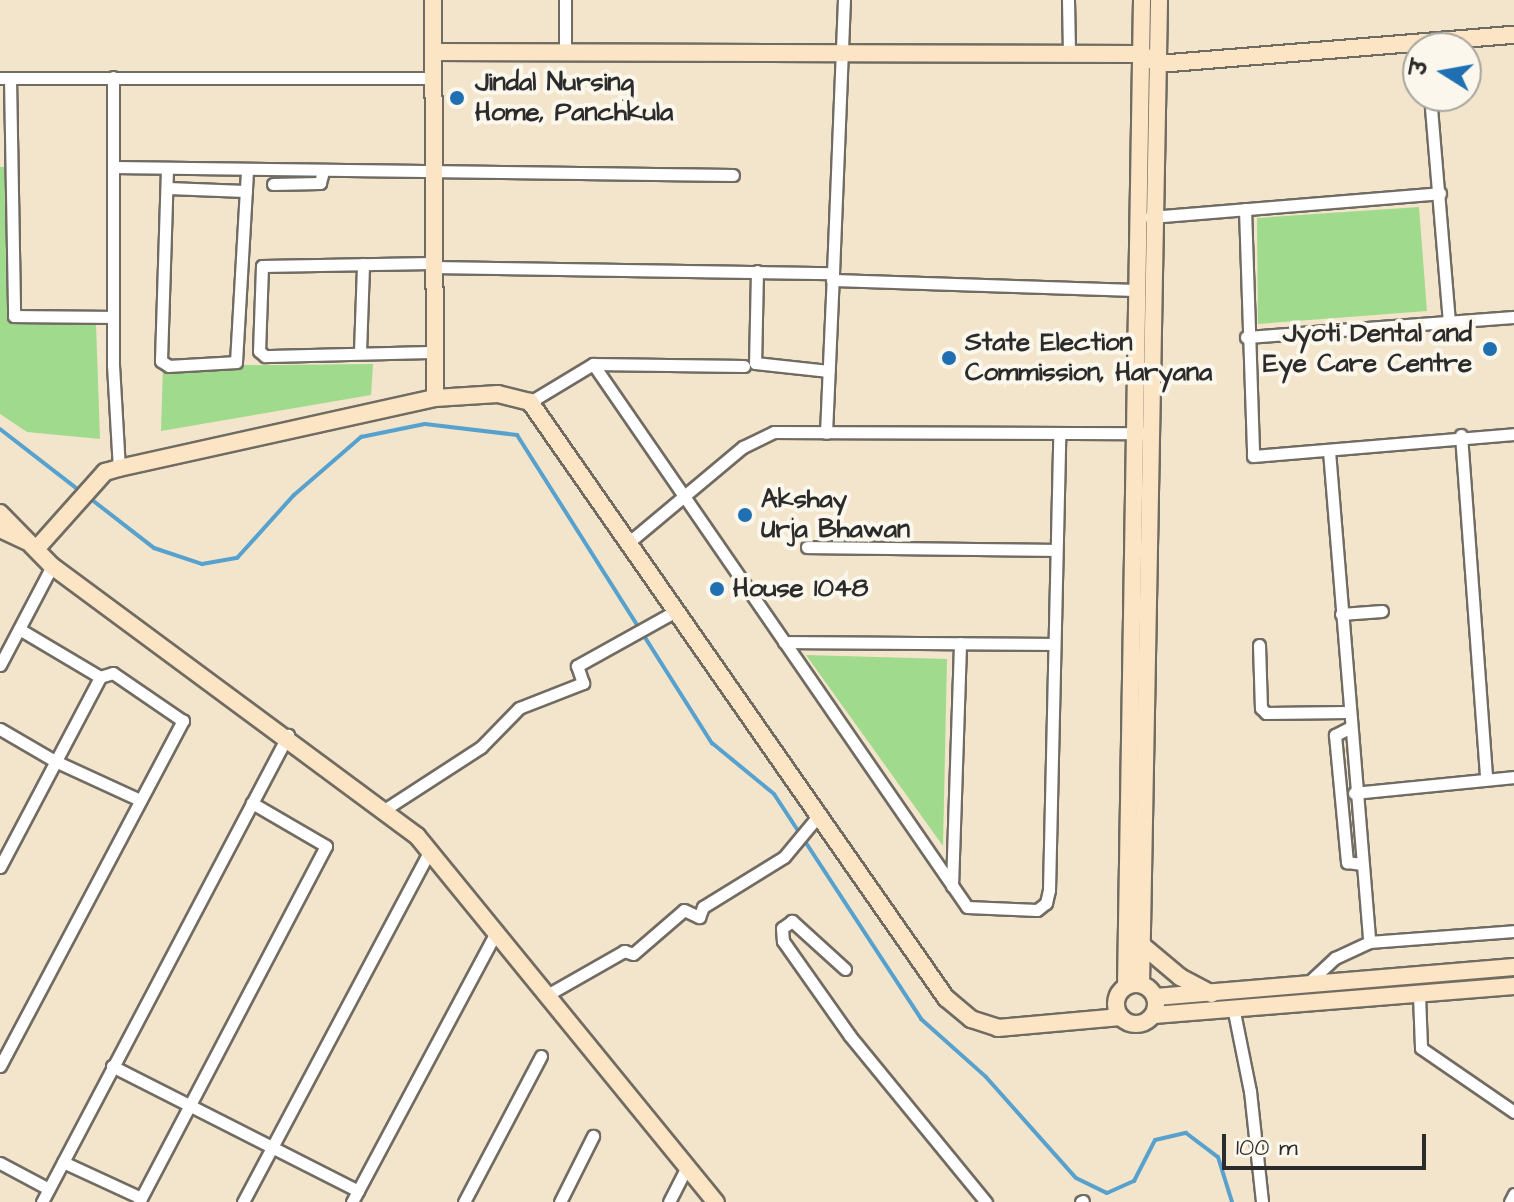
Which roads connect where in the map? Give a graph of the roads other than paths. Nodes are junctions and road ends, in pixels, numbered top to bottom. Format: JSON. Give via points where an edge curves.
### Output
{"nodes":[{"id":1,"x":433,"y":0,"type":"edge"},
{"id":2,"x":565,"y":0,"type":"edge"},
{"id":3,"x":844,"y":0,"type":"edge"},
{"id":4,"x":1068,"y":0,"type":"edge"},
{"id":5,"x":1142,"y":0,"type":"edge"},
{"id":6,"x":1159,"y":0,"type":"edge"},
{"id":7,"x":1514,"y":35,"type":"edge"},
{"id":8,"x":1482,"y":38,"type":"edge"},
{"id":9,"x":1402,"y":46,"type":"edge"},
{"id":10,"x":565,"y":49,"type":"junction"},
{"id":11,"x":844,"y":51,"type":"junction"},
{"id":12,"x":433,"y":52,"type":"junction"},
{"id":13,"x":1069,"y":53,"type":"junction"},
{"id":14,"x":1141,"y":54,"type":"junction"},
{"id":15,"x":1158,"y":64,"type":"junction"},
{"id":16,"x":113,"y":77,"type":"junction"},
{"id":17,"x":5,"y":78,"type":"edge"},
{"id":18,"x":433,"y":78,"type":"junction"},
{"id":19,"x":1432,"y":112,"type":"edge"},
{"id":20,"x":113,"y":167,"type":"junction"},
{"id":21,"x":167,"y":169,"type":"junction"},
{"id":22,"x":432,"y":170,"type":"junction"},
{"id":23,"x":247,"y":171,"type":"junction"},
{"id":24,"x":323,"y":171,"type":"junction"},
{"id":25,"x":733,"y":175,"type":"dead end"},
{"id":26,"x":273,"y":184,"type":"dead end"},
{"id":27,"x":167,"y":188,"type":"junction"},
{"id":28,"x":246,"y":191,"type":"junction"},
{"id":29,"x":1440,"y":193,"type":"junction"},
{"id":30,"x":1245,"y":209,"type":"junction"},
{"id":31,"x":1147,"y":217,"type":"junction"},
{"id":32,"x":363,"y":264,"type":"junction"},
{"id":33,"x":432,"y":265,"type":"junction"},
{"id":34,"x":757,"y":271,"type":"junction"},
{"id":35,"x":832,"y":276,"type":"junction"},
{"id":36,"x":1137,"y":290,"type":"junction"},
{"id":37,"x":113,"y":317,"type":"junction"},
{"id":38,"x":1514,"y":317,"type":"edge"},
{"id":39,"x":1449,"y":322,"type":"junction"},
{"id":40,"x":1246,"y":337,"type":"junction"},
{"id":41,"x":360,"y":352,"type":"junction"},
{"id":42,"x":434,"y":352,"type":"junction"},
{"id":43,"x":593,"y":364,"type":"junction"},
{"id":44,"x":744,"y":366,"type":"dead end"},
{"id":45,"x":829,"y":371,"type":"junction"},
{"id":46,"x":435,"y":398,"type":"junction"},
{"id":47,"x":530,"y":402,"type":"junction"},
{"id":48,"x":826,"y":433,"type":"junction"},
{"id":49,"x":1059,"y":433,"type":"junction"},
{"id":50,"x":1142,"y":433,"type":"junction"},
{"id":51,"x":1514,"y":434,"type":"edge"},
{"id":52,"x":1461,"y":435,"type":"junction"},
{"id":53,"x":1329,"y":451,"type":"junction"},
{"id":54,"x":119,"y":468,"type":"junction"},
{"id":55,"x":683,"y":497,"type":"junction"},
{"id":56,"x":0,"y":513,"type":"edge"},
{"id":57,"x":0,"y":529,"type":"edge"},
{"id":58,"x":628,"y":543,"type":"junction"},
{"id":59,"x":38,"y":547,"type":"junction"},
{"id":60,"x":807,"y":547,"type":"dead end"},
{"id":61,"x":1056,"y":550,"type":"junction"},
{"id":62,"x":52,"y":566,"type":"junction"},
{"id":63,"x":676,"y":611,"type":"junction"},
{"id":64,"x":1382,"y":611,"type":"dead end"},
{"id":65,"x":1341,"y":614,"type":"junction"},
{"id":66,"x":18,"y":630,"type":"junction"},
{"id":67,"x":784,"y":642,"type":"junction"},
{"id":68,"x":960,"y":643,"type":"junction"},
{"id":69,"x":1054,"y":644,"type":"junction"},
{"id":70,"x":1259,"y":645,"type":"dead end"},
{"id":71,"x":0,"y":665,"type":"edge"},
{"id":72,"x":100,"y":677,"type":"junction"},
{"id":73,"x":1348,"y":712,"type":"junction"},
{"id":74,"x":1349,"y":728,"type":"junction"},
{"id":75,"x":0,"y":729,"type":"edge"},
{"id":76,"x":288,"y":735,"type":"junction"},
{"id":77,"x":55,"y":761,"type":"junction"},
{"id":78,"x":1514,"y":777,"type":"edge"},
{"id":79,"x":1486,"y":778,"type":"junction"},
{"id":80,"x":1354,"y":793,"type":"junction"},
{"id":81,"x":140,"y":800,"type":"junction"},
{"id":82,"x":252,"y":803,"type":"junction"},
{"id":83,"x":384,"y":810,"type":"junction"},
{"id":84,"x":818,"y":816,"type":"junction"},
{"id":85,"x":430,"y":851,"type":"junction"},
{"id":86,"x":1362,"y":864,"type":"junction"},
{"id":87,"x":0,"y":867,"type":"edge"},
{"id":88,"x":952,"y":887,"type":"junction"},
{"id":89,"x":1514,"y":931,"type":"edge"},
{"id":90,"x":496,"y":932,"type":"junction"},
{"id":91,"x":1369,"y":942,"type":"junction"},
{"id":92,"x":1142,"y":945,"type":"junction"},
{"id":93,"x":1514,"y":967,"type":"edge"},
{"id":94,"x":845,"y":969,"type":"dead end"},
{"id":95,"x":1134,"y":985,"type":"junction"},
{"id":96,"x":1306,"y":986,"type":"junction"},
{"id":97,"x":1514,"y":986,"type":"edge"},
{"id":98,"x":1212,"y":994,"type":"junction"},
{"id":99,"x":547,"y":995,"type":"junction"},
{"id":100,"x":1419,"y":995,"type":"junction"},
{"id":101,"x":1156,"y":997,"type":"junction"},
{"id":102,"x":1234,"y":1012,"type":"junction"},
{"id":103,"x":1154,"y":1015,"type":"junction"},
{"id":104,"x":1121,"y":1017,"type":"junction"},
{"id":105,"x":541,"y":1056,"type":"dead end"},
{"id":106,"x":0,"y":1066,"type":"edge"},
{"id":107,"x":112,"y":1066,"type":"junction"},
{"id":108,"x":189,"y":1105,"type":"junction"},
{"id":109,"x":1514,"y":1112,"type":"edge"},
{"id":110,"x":593,"y":1136,"type":"dead end"},
{"id":111,"x":272,"y":1147,"type":"junction"},
{"id":112,"x":63,"y":1162,"type":"junction"},
{"id":113,"x":0,"y":1163,"type":"edge"},
{"id":114,"x":687,"y":1167,"type":"junction"},
{"id":115,"x":49,"y":1189,"type":"junction"},
{"id":116,"x":1514,"y":1194,"type":"edge"},
{"id":117,"x":355,"y":1196,"type":"edge"},
{"id":118,"x":140,"y":1200,"type":"edge"},
{"id":119,"x":42,"y":1202,"type":"edge"},
{"id":120,"x":243,"y":1202,"type":"edge"},
{"id":121,"x":464,"y":1202,"type":"edge"},
{"id":122,"x":560,"y":1202,"type":"edge"},
{"id":123,"x":669,"y":1202,"type":"edge"},
{"id":124,"x":716,"y":1202,"type":"edge"},
{"id":125,"x":986,"y":1202,"type":"edge"},
{"id":126,"x":1262,"y":1202,"type":"edge"},
{"id":127,"x":1510,"y":1202,"type":"edge"}],
"edges":[{"from":1,"to":12,"type":"street"},
{"from":2,"to":10,"type":"street"},
{"from":3,"to":11,"type":"street"},
{"from":4,"to":13,"type":"street"},
{"from":5,"to":14,"type":"street"},
{"from":6,"to":15,"type":"street"},
{"from":7,"to":8,"type":"street"},
{"from":9,"to":15,"type":"street"},
{"from":10,"to":11,"type":"street"},
{"from":10,"to":12,"type":"street"},
{"from":11,"to":13,"type":"street"},
{"from":11,"to":35,"type":"street"},
{"from":12,"to":18,"type":"street"},
{"from":13,"to":14,"type":"street"},
{"from":14,"to":15,"type":"street"},
{"from":14,"to":31,"type":"street"},
{"from":15,"to":31,"type":"street"},
{"from":16,"to":17,"type":"street"},
{"from":16,"to":18,"type":"street"},
{"from":16,"to":20,"type":"street"},
{"from":17,"to":37,"type":"street","via":[[14,316]]},
{"from":18,"to":22,"type":"street"},
{"from":19,"to":29,"type":"street"},
{"from":20,"to":21,"type":"street"},
{"from":20,"to":37,"type":"street"},
{"from":21,"to":23,"type":"street"},
{"from":21,"to":27,"type":"street"},
{"from":22,"to":24,"type":"street"},
{"from":22,"to":25,"type":"street"},
{"from":22,"to":33,"type":"street"},
{"from":23,"to":24,"type":"street"},
{"from":23,"to":28,"type":"street"},
{"from":24,"to":26,"type":"street","via":[[320,183]]},
{"from":27,"to":28,"type":"street"},
{"from":27,"to":28,"type":"street","via":[[161,361],[169,366],[236,362]]},
{"from":29,"to":30,"type":"street"},
{"from":29,"to":39,"type":"street"},
{"from":30,"to":31,"type":"street"},
{"from":30,"to":40,"type":"street"},
{"from":31,"to":36,"type":"street"},
{"from":31,"to":50,"type":"street"},
{"from":32,"to":33,"type":"street"},
{"from":32,"to":41,"type":"street"},
{"from":32,"to":41,"type":"street","via":[[260,269],[261,354]]},
{"from":33,"to":34,"type":"street"},
{"from":33,"to":42,"type":"street"},
{"from":34,"to":35,"type":"street"},
{"from":34,"to":45,"type":"street","via":[[755,363]]},
{"from":35,"to":36,"type":"street"},
{"from":35,"to":45,"type":"street"},
{"from":36,"to":50,"type":"street"},
{"from":37,"to":54,"type":"street"},
{"from":38,"to":39,"type":"street"},
{"from":39,"to":40,"type":"street"},
{"from":40,"to":53,"type":"street","via":[[1253,456]]},
{"from":41,"to":42,"type":"street"},
{"from":42,"to":46,"type":"street"},
{"from":43,"to":44,"type":"street"},
{"from":43,"to":47,"type":"street"},
{"from":43,"to":55,"type":"street"},
{"from":45,"to":48,"type":"street"},
{"from":46,"to":47,"type":"street","via":[[498,394]]},
{"from":46,"to":54,"type":"street"},
{"from":47,"to":58,"type":"street"},
{"from":48,"to":49,"type":"street"},
{"from":48,"to":55,"type":"street","via":[[774,432],[743,447]]},
{"from":49,"to":50,"type":"street"},
{"from":49,"to":61,"type":"street"},
{"from":50,"to":92,"type":"street"},
{"from":50,"to":95,"type":"street"},
{"from":51,"to":52,"type":"street"},
{"from":52,"to":53,"type":"street"},
{"from":52,"to":79,"type":"street"},
{"from":53,"to":65,"type":"street"},
{"from":54,"to":59,"type":"street","via":[[97,481]]},
{"from":55,"to":58,"type":"street"},
{"from":55,"to":67,"type":"street"},
{"from":56,"to":59,"type":"street"},
{"from":57,"to":59,"type":"street"},
{"from":58,"to":63,"type":"street"},
{"from":59,"to":62,"type":"street"},
{"from":60,"to":61,"type":"street"},
{"from":61,"to":69,"type":"street"},
{"from":62,"to":66,"type":"street"},
{"from":62,"to":76,"type":"street"},
{"from":63,"to":83,"type":"street","via":[[577,666],[583,683],[519,708],[481,747]]},
{"from":63,"to":84,"type":"street"},
{"from":64,"to":65,"type":"street"},
{"from":65,"to":73,"type":"street"},
{"from":66,"to":71,"type":"street"},
{"from":66,"to":72,"type":"street"},
{"from":67,"to":68,"type":"street"},
{"from":67,"to":88,"type":"street"},
{"from":68,"to":69,"type":"street"},
{"from":68,"to":88,"type":"street"},
{"from":69,"to":88,"type":"street","via":[[1046,903],[1037,910],[967,907]]},
{"from":70,"to":73,"type":"street","via":[[1261,708],[1266,713]]},
{"from":72,"to":77,"type":"street"},
{"from":72,"to":81,"type":"street","via":[[113,673],[183,721]]},
{"from":73,"to":74,"type":"street"},
{"from":74,"to":80,"type":"street"},
{"from":74,"to":86,"type":"street","via":[[1335,735],[1347,862]]},
{"from":75,"to":77,"type":"street"},
{"from":76,"to":82,"type":"street"},
{"from":76,"to":83,"type":"street"},
{"from":77,"to":81,"type":"street"},
{"from":77,"to":87,"type":"street"},
{"from":78,"to":79,"type":"street"},
{"from":79,"to":80,"type":"street"},
{"from":80,"to":86,"type":"street"},
{"from":81,"to":106,"type":"street"},
{"from":82,"to":107,"type":"street"},
{"from":82,"to":108,"type":"street","via":[[326,846]]},
{"from":83,"to":85,"type":"street"},
{"from":84,"to":99,"type":"street","via":[[784,857],[703,907],[699,917],[684,910],[633,954],[624,951]]},
{"from":84,"to":104,"type":"street","via":[[946,998],[971,1019],[998,1028]]},
{"from":85,"to":90,"type":"street"},
{"from":85,"to":111,"type":"street"},
{"from":86,"to":91,"type":"street"},
{"from":89,"to":91,"type":"street"},
{"from":90,"to":99,"type":"street"},
{"from":90,"to":117,"type":"street"},
{"from":91,"to":96,"type":"street","via":[[1335,958]]},
{"from":92,"to":95,"type":"street"},
{"from":92,"to":98,"type":"street","via":[[1180,977]]},
{"from":93,"to":96,"type":"street"},
{"from":94,"to":125,"type":"street","via":[[792,921],[782,928],[783,941],[850,1036]]},
{"from":95,"to":101,"type":"street"},
{"from":95,"to":104,"type":"street","via":[[1116,1000]]},
{"from":96,"to":98,"type":"street"},
{"from":97,"to":100,"type":"street"},
{"from":98,"to":101,"type":"street"},
{"from":99,"to":114,"type":"street"},
{"from":100,"to":102,"type":"street"},
{"from":100,"to":109,"type":"street","via":[[1421,1048]]},
{"from":101,"to":103,"type":"street"},
{"from":102,"to":103,"type":"street"},
{"from":102,"to":126,"type":"street","via":[[1250,1091]]},
{"from":103,"to":104,"type":"street","via":[[1141,1024]]},
{"from":105,"to":121,"type":"street"},
{"from":107,"to":108,"type":"street"},
{"from":107,"to":112,"type":"street"},
{"from":108,"to":111,"type":"street"},
{"from":108,"to":118,"type":"street"},
{"from":110,"to":122,"type":"street"},
{"from":111,"to":117,"type":"street"},
{"from":111,"to":120,"type":"street"},
{"from":112,"to":115,"type":"street"},
{"from":112,"to":118,"type":"street"},
{"from":113,"to":115,"type":"street"},
{"from":114,"to":123,"type":"street"},
{"from":114,"to":124,"type":"street"},
{"from":115,"to":119,"type":"street"},
{"from":116,"to":127,"type":"street"}]}
